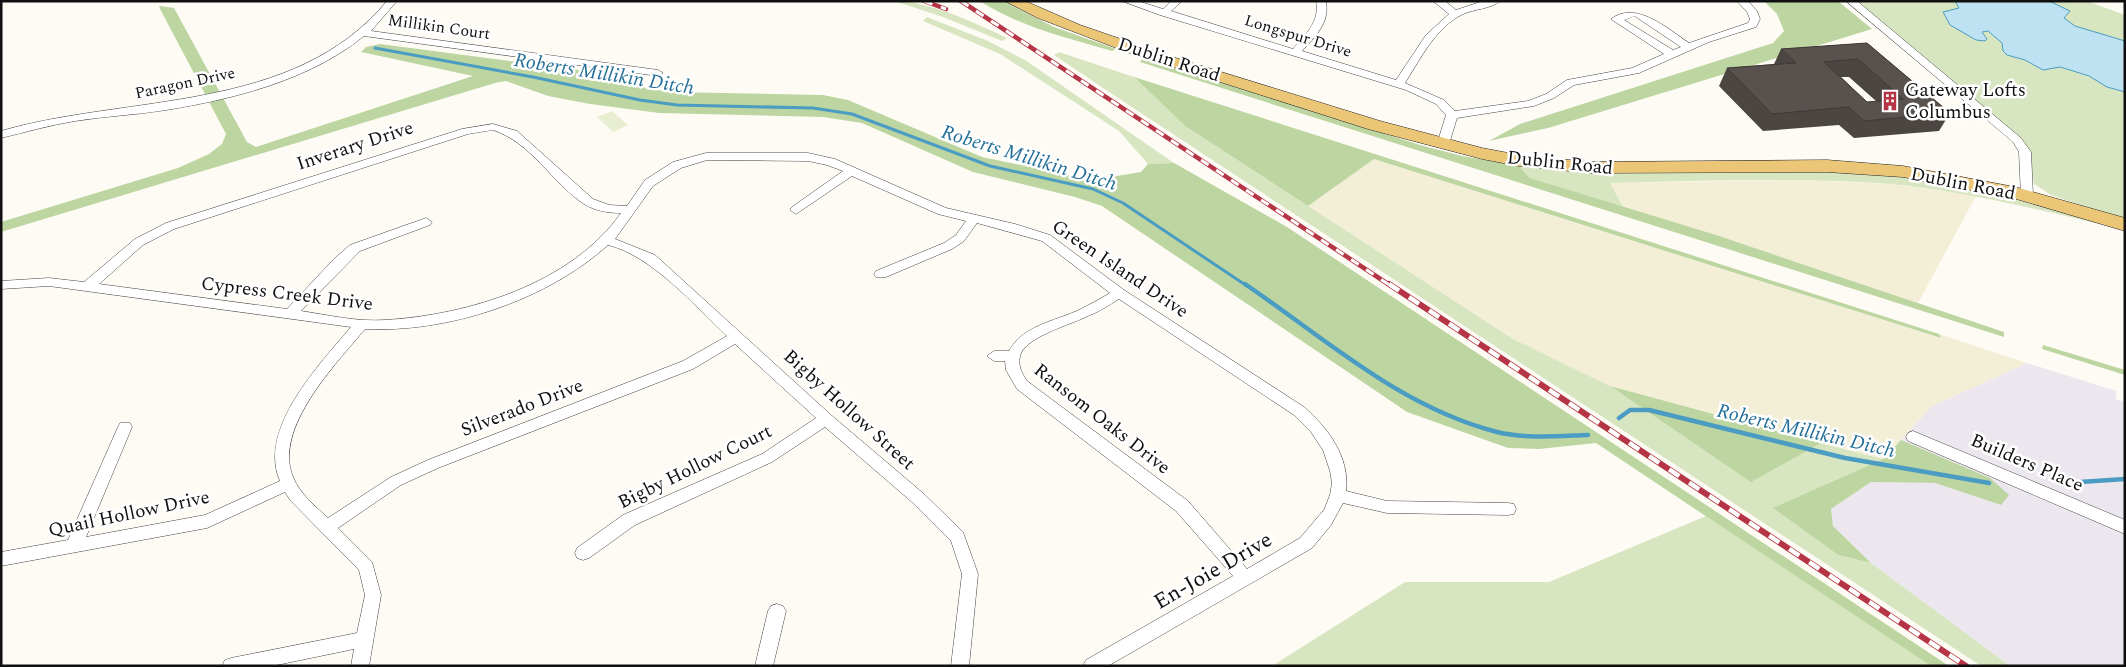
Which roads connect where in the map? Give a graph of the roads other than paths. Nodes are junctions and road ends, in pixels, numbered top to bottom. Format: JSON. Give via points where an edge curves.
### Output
{"nodes":[{"id":1,"x":392,"y":1,"type":"edge"},
{"id":2,"x":1012,"y":1,"type":"edge"},
{"id":3,"x":1127,"y":1,"type":"edge"},
{"id":4,"x":1177,"y":1,"type":"edge"},
{"id":5,"x":1321,"y":1,"type":"edge"},
{"id":6,"x":1438,"y":1,"type":"edge"},
{"id":7,"x":1495,"y":1,"type":"edge"},
{"id":8,"x":1631,"y":1,"type":"edge"},
{"id":9,"x":1742,"y":1,"type":"edge"},
{"id":10,"x":1851,"y":1,"type":"edge"},
{"id":11,"x":1164,"y":13,"type":"junction"},
{"id":12,"x":1635,"y":13,"type":"junction"},
{"id":13,"x":1455,"y":14,"type":"junction"},
{"id":14,"x":364,"y":33,"type":"junction"},
{"id":15,"x":1690,"y":48,"type":"junction"},
{"id":16,"x":1295,"y":52,"type":"junction"},
{"id":17,"x":1673,"y":55,"type":"junction"},
{"id":18,"x":658,"y":73,"type":"dead end"},
{"id":19,"x":1399,"y":84,"type":"junction"},
{"id":20,"x":1452,"y":115,"type":"junction"},
{"id":21,"x":1,"y":135,"type":"edge"},
{"id":22,"x":1443,"y":144,"type":"junction"},
{"id":23,"x":692,"y":154,"type":"joint"},
{"id":24,"x":851,"y":171,"type":"junction"},
{"id":25,"x":2027,"y":196,"type":"junction"},
{"id":26,"x":631,"y":210,"type":"junction"},
{"id":27,"x":796,"y":210,"type":"dead end"},
{"id":28,"x":974,"y":219,"type":"junction"},
{"id":29,"x":426,"y":222,"type":"dead end"},
{"id":30,"x":2125,"y":225,"type":"edge"},
{"id":31,"x":607,"y":241,"type":"junction"},
{"id":32,"x":881,"y":274,"type":"dead end"},
{"id":33,"x":1,"y":285,"type":"edge"},
{"id":34,"x":87,"y":286,"type":"junction"},
{"id":35,"x":1119,"y":293,"type":"junction"},
{"id":36,"x":291,"y":314,"type":"junction"},
{"id":37,"x":361,"y":324,"type":"junction"},
{"id":38,"x":736,"y":337,"type":"junction"},
{"id":39,"x":994,"y":356,"type":"dead end"},
{"id":40,"x":1014,"y":356,"type":"junction"},
{"id":41,"x":826,"y":419,"type":"junction"},
{"id":42,"x":125,"y":426,"type":"dead end"},
{"id":43,"x":1913,"y":437,"type":"dead end"},
{"id":44,"x":288,"y":484,"type":"junction"},
{"id":45,"x":1338,"y":495,"type":"junction"},
{"id":46,"x":1508,"y":509,"type":"dead end"},
{"id":47,"x":328,"y":526,"type":"junction"},
{"id":48,"x":2125,"y":527,"type":"edge"},
{"id":49,"x":73,"y":546,"type":"junction"},
{"id":50,"x":583,"y":553,"type":"dead end"},
{"id":51,"x":1,"y":559,"type":"edge"},
{"id":52,"x":1245,"y":578,"type":"junction"},
{"id":53,"x":777,"y":611,"type":"dead end"},
{"id":54,"x":366,"y":639,"type":"junction"},
{"id":55,"x":231,"y":666,"type":"edge"},
{"id":56,"x":360,"y":666,"type":"edge"},
{"id":57,"x":764,"y":666,"type":"edge"},
{"id":58,"x":960,"y":666,"type":"edge"},
{"id":59,"x":1092,"y":666,"type":"edge"}],
"edges":[{"from":1,"to":14,"type":"street"},
{"from":2,"to":22,"type":"main road","name":"Dublin Road","via":[[1065,25],[1138,51]]},
{"from":3,"to":11,"type":"street","name":"Longspur Drive"},
{"from":4,"to":11,"type":"street"},
{"from":5,"to":16,"type":"street","via":[[1324,15],[1321,22]]},
{"from":6,"to":13,"type":"street"},
{"from":7,"to":13,"type":"street"},
{"from":8,"to":12,"type":"street","via":[[1636,8]]},
{"from":9,"to":15,"type":"street","via":[[1754,16],[1752,24]]},
{"from":10,"to":25,"type":"street","via":[[2017,140],[2025,152]]},
{"from":11,"to":16,"type":"street","name":"Longspur Drive"},
{"from":12,"to":15,"type":"street"},
{"from":12,"to":17,"type":"street","via":[[1616,19]]},
{"from":13,"to":19,"type":"street","via":[[1435,31]]},
{"from":14,"to":18,"type":"street","name":"Millikin Court"},
{"from":14,"to":21,"type":"street","name":"Paragon Drive","via":[[299,69],[205,99],[62,120]]},
{"from":15,"to":17,"type":"street"},
{"from":16,"to":19,"type":"street","name":"Longspur Drive"},
{"from":17,"to":20,"type":"street","via":[[1635,71],[1571,82],[1530,104]]},
{"from":19,"to":20,"type":"street","name":"Longspur Drive","via":[[1440,102]]},
{"from":20,"to":22,"type":"street"},
{"from":22,"to":25,"type":"main road","name":"Dublin Road","via":[[1506,158],[1594,168],[1829,166],[1884,170],[1934,176]]},
{"from":23,"to":24,"type":"street","name":"Green Island Drive","via":[[808,157]]},
{"from":23,"to":26,"type":"street","name":"Cypress Creek Drive","via":[[657,176],[640,194]]},
{"from":24,"to":27,"type":"street"},
{"from":24,"to":28,"type":"street","name":"Green Island Drive","via":[[925,205]]},
{"from":25,"to":30,"type":"main road","name":"Dublin Road"},
{"from":26,"to":31,"type":"street","name":"Cypress Creek Drive"},
{"from":26,"to":34,"type":"street","name":"Inverary Drive","via":[[607,208],[589,202],[513,133],[484,127],[415,146],[170,226],[140,242]]},
{"from":28,"to":32,"type":"street","via":[[960,238],[948,246]]},
{"from":28,"to":35,"type":"street","name":"Green Island Drive","via":[[1046,238]]},
{"from":29,"to":36,"type":"street","via":[[355,248]]},
{"from":31,"to":37,"type":"street","name":"Cypress Creek Drive","via":[[586,258],[538,286],[485,307],[415,322]]},
{"from":31,"to":38,"type":"street","name":"Bigby Hollow Street","via":[[650,258]]},
{"from":33,"to":34,"type":"street","name":"Cypress Creek Drive","via":[[49,282]]},
{"from":34,"to":36,"type":"street","name":"Cypress Creek Drive"},
{"from":35,"to":40,"type":"street","name":"Ransom Oaks Drive","via":[[1026,338],[1018,345]]},
{"from":35,"to":45,"type":"street","name":"Green Island Drive","via":[[1268,389],[1312,422],[1336,463]]},
{"from":36,"to":37,"type":"street","name":"Cypress Creek Drive"},
{"from":37,"to":44,"type":"street","via":[[304,396],[294,416],[282,449],[282,468]]},
{"from":38,"to":41,"type":"street","name":"Bigby Hollow Street"},
{"from":38,"to":47,"type":"street","name":"Silverado Drive","via":[[688,365],[396,480]]},
{"from":39,"to":40,"type":"street"},
{"from":40,"to":52,"type":"street","name":"Ransom Oaks Drive","via":[[1013,369],[1022,385],[1182,506]]},
{"from":41,"to":50,"type":"street","name":"Bigby Hollow Court","via":[[766,458],[629,520]]},
{"from":41,"to":58,"type":"street","name":"Bigby Hollow Street","via":[[918,498],[957,537],[970,574]]},
{"from":42,"to":49,"type":"street"},
{"from":43,"to":48,"type":"street","name":"Builders Place"},
{"from":44,"to":47,"type":"street"},
{"from":44,"to":49,"type":"street","name":"Quail Hollow Drive","via":[[207,521]]},
{"from":45,"to":46,"type":"street","via":[[1387,507]]},
{"from":45,"to":52,"type":"street","name":"En-Joie Drive","via":[[1330,513],[1306,543]]},
{"from":47,"to":54,"type":"street","via":[[366,567],[373,595]]},
{"from":49,"to":51,"type":"street","name":"Quail Hollow Drive"},
{"from":52,"to":59,"type":"street","name":"En-Joie Drive"},
{"from":53,"to":57,"type":"street"},
{"from":54,"to":55,"type":"street"},
{"from":54,"to":56,"type":"street"}]}
